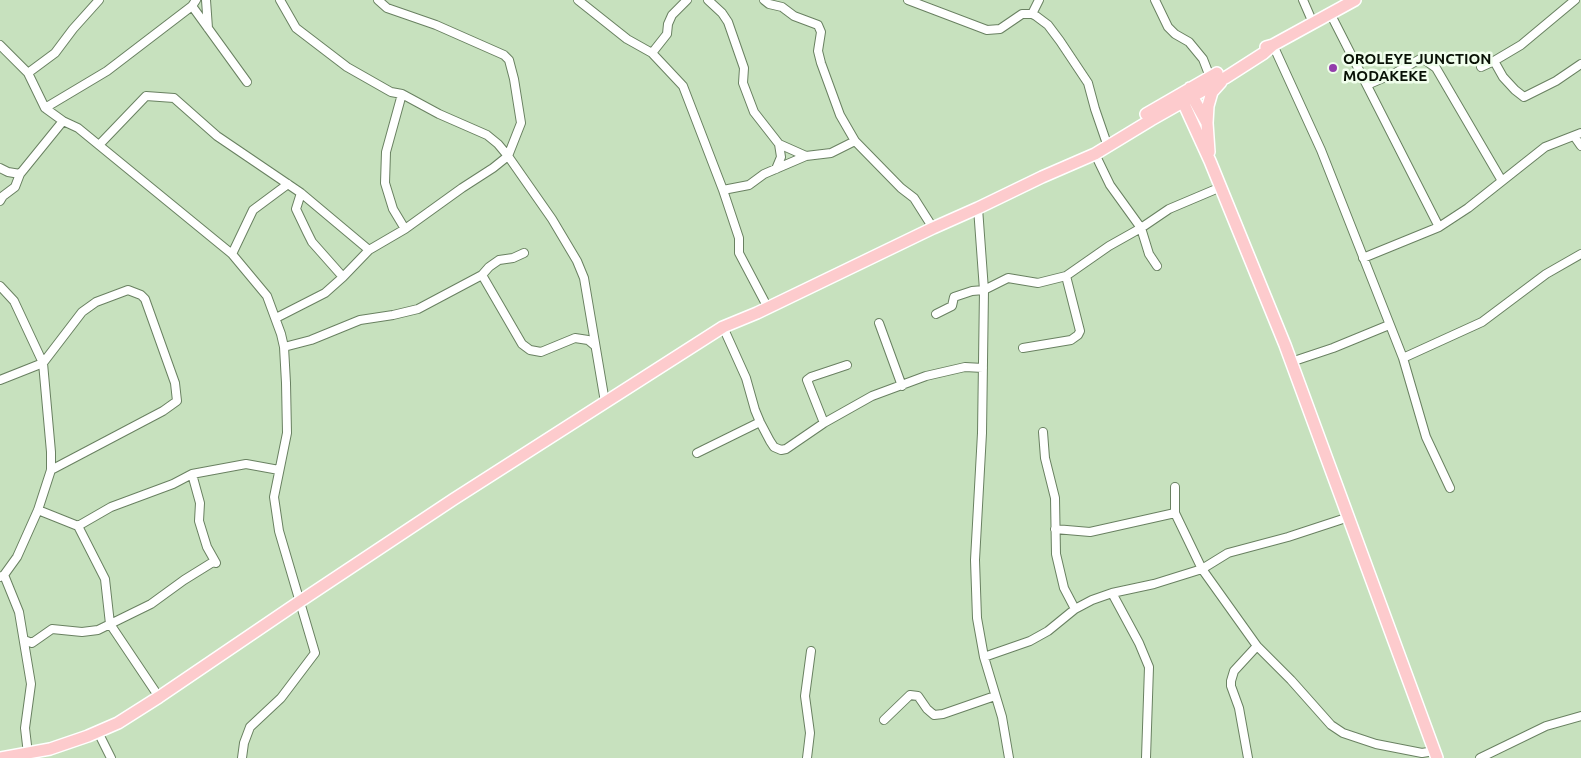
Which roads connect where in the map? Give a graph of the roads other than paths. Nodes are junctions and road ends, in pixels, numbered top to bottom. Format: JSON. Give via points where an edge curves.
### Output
{"nodes":[{"id":1,"x":99,"y":0,"type":"edge"},
{"id":2,"x":206,"y":0,"type":"edge"},
{"id":3,"x":280,"y":0,"type":"edge"},
{"id":4,"x":378,"y":0,"type":"edge"},
{"id":5,"x":578,"y":0,"type":"edge"},
{"id":6,"x":687,"y":0,"type":"edge"},
{"id":7,"x":708,"y":0,"type":"edge"},
{"id":8,"x":764,"y":0,"type":"edge"},
{"id":9,"x":908,"y":0,"type":"edge"},
{"id":10,"x":1039,"y":0,"type":"edge"},
{"id":11,"x":1155,"y":0,"type":"edge"},
{"id":12,"x":1303,"y":0,"type":"edge"},
{"id":13,"x":1355,"y":0,"type":"edge"},
{"id":14,"x":1575,"y":0,"type":"edge"},
{"id":15,"x":194,"y":3,"type":"edge"},
{"id":16,"x":1330,"y":13,"type":"junction"},
{"id":17,"x":1032,"y":14,"type":"junction"},
{"id":18,"x":1313,"y":23,"type":"junction"},
{"id":19,"x":208,"y":30,"type":"junction"},
{"id":20,"x":0,"y":45,"type":"edge"},
{"id":21,"x":1273,"y":45,"type":"junction"},
{"id":22,"x":652,"y":53,"type":"junction"},
{"id":23,"x":1494,"y":61,"type":"junction"},
{"id":24,"x":1581,"y":64,"type":"edge"},
{"id":25,"x":1481,"y":67,"type":"dead end"},
{"id":26,"x":28,"y":73,"type":"junction"},
{"id":27,"x":1210,"y":77,"type":"junction"},
{"id":28,"x":1225,"y":78,"type":"junction"},
{"id":29,"x":247,"y":82,"type":"dead end"},
{"id":30,"x":1367,"y":85,"type":"junction"},
{"id":31,"x":402,"y":94,"type":"junction"},
{"id":32,"x":1186,"y":95,"type":"junction"},
{"id":33,"x":45,"y":108,"type":"junction"},
{"id":34,"x":1190,"y":118,"type":"junction"},
{"id":35,"x":63,"y":120,"type":"junction"},
{"id":36,"x":1151,"y":120,"type":"junction"},
{"id":37,"x":1207,"y":123,"type":"junction"},
{"id":38,"x":1577,"y":135,"type":"edge"},
{"id":39,"x":855,"y":141,"type":"junction"},
{"id":40,"x":1106,"y":141,"type":"junction"},
{"id":41,"x":780,"y":144,"type":"junction"},
{"id":42,"x":99,"y":145,"type":"junction"},
{"id":43,"x":1581,"y":146,"type":"edge"},
{"id":44,"x":1095,"y":154,"type":"junction"},
{"id":45,"x":508,"y":156,"type":"junction"},
{"id":46,"x":806,"y":156,"type":"junction"},
{"id":47,"x":1210,"y":161,"type":"junction"},
{"id":48,"x":1068,"y":165,"type":"junction"},
{"id":49,"x":0,"y":168,"type":"edge"},
{"id":50,"x":776,"y":169,"type":"junction"},
{"id":51,"x":20,"y":174,"type":"junction"},
{"id":52,"x":1502,"y":181,"type":"junction"},
{"id":53,"x":288,"y":184,"type":"junction"},
{"id":54,"x":1221,"y":187,"type":"junction"},
{"id":55,"x":723,"y":190,"type":"junction"},
{"id":56,"x":301,"y":193,"type":"junction"},
{"id":57,"x":0,"y":201,"type":"edge"},
{"id":58,"x":978,"y":208,"type":"junction"},
{"id":59,"x":1439,"y":227,"type":"junction"},
{"id":60,"x":933,"y":228,"type":"junction"},
{"id":61,"x":1141,"y":228,"type":"junction"},
{"id":62,"x":405,"y":229,"type":"junction"},
{"id":63,"x":369,"y":250,"type":"junction"},
{"id":64,"x":524,"y":253,"type":"dead end"},
{"id":65,"x":232,"y":254,"type":"junction"},
{"id":66,"x":1581,"y":254,"type":"edge"},
{"id":67,"x":1363,"y":258,"type":"junction"},
{"id":68,"x":1157,"y":266,"type":"dead end"},
{"id":69,"x":482,"y":276,"type":"junction"},
{"id":70,"x":1066,"y":276,"type":"junction"},
{"id":71,"x":343,"y":278,"type":"junction"},
{"id":72,"x":0,"y":286,"type":"edge"},
{"id":73,"x":984,"y":290,"type":"junction"},
{"id":74,"x":768,"y":308,"type":"junction"},
{"id":75,"x":936,"y":314,"type":"dead end"},
{"id":76,"x":276,"y":318,"type":"junction"},
{"id":77,"x":880,"y":323,"type":"dead end"},
{"id":78,"x":1389,"y":325,"type":"junction"},
{"id":79,"x":723,"y":327,"type":"junction"},
{"id":80,"x":594,"y":345,"type":"junction"},
{"id":81,"x":284,"y":347,"type":"junction"},
{"id":82,"x":1023,"y":348,"type":"dead end"},
{"id":83,"x":1403,"y":358,"type":"junction"},
{"id":84,"x":1291,"y":362,"type":"junction"},
{"id":85,"x":42,"y":363,"type":"junction"},
{"id":86,"x":847,"y":365,"type":"dead end"},
{"id":87,"x":983,"y":368,"type":"junction"},
{"id":88,"x":0,"y":380,"type":"edge"},
{"id":89,"x":902,"y":386,"type":"junction"},
{"id":90,"x":605,"y":402,"type":"junction"},
{"id":91,"x":760,"y":422,"type":"junction"},
{"id":92,"x":824,"y":423,"type":"junction"},
{"id":93,"x":1043,"y":432,"type":"dead end"},
{"id":94,"x":698,"y":453,"type":"dead end"},
{"id":95,"x":51,"y":470,"type":"junction"},
{"id":96,"x":279,"y":470,"type":"junction"},
{"id":97,"x":192,"y":474,"type":"junction"},
{"id":98,"x":1175,"y":486,"type":"dead end"},
{"id":99,"x":1450,"y":488,"type":"dead end"},
{"id":100,"x":38,"y":510,"type":"junction"},
{"id":101,"x":1175,"y":513,"type":"junction"},
{"id":102,"x":1349,"y":516,"type":"junction"},
{"id":103,"x":78,"y":526,"type":"junction"},
{"id":104,"x":1056,"y":529,"type":"junction"},
{"id":105,"x":1202,"y":569,"type":"junction"},
{"id":106,"x":2,"y":576,"type":"edge"},
{"id":107,"x":1112,"y":593,"type":"junction"},
{"id":108,"x":299,"y":602,"type":"junction"},
{"id":109,"x":1075,"y":609,"type":"junction"},
{"id":110,"x":110,"y":624,"type":"junction"},
{"id":111,"x":24,"y":640,"type":"junction"},
{"id":112,"x":1257,"y":646,"type":"junction"},
{"id":113,"x":811,"y":651,"type":"dead end"},
{"id":114,"x":984,"y":657,"type":"junction"},
{"id":115,"x":996,"y":696,"type":"junction"},
{"id":116,"x":159,"y":697,"type":"junction"},
{"id":117,"x":1581,"y":716,"type":"edge"},
{"id":118,"x":884,"y":720,"type":"dead end"},
{"id":119,"x":98,"y":732,"type":"junction"},
{"id":120,"x":28,"y":754,"type":"junction"},
{"id":121,"x":50,"y":754,"type":"edge"},
{"id":122,"x":1436,"y":755,"type":"edge"},
{"id":123,"x":0,"y":758,"type":"edge"},
{"id":124,"x":112,"y":758,"type":"edge"},
{"id":125,"x":242,"y":758,"type":"edge"},
{"id":126,"x":807,"y":758,"type":"edge"},
{"id":127,"x":1009,"y":758,"type":"edge"},
{"id":128,"x":1146,"y":758,"type":"edge"},
{"id":129,"x":1248,"y":758,"type":"edge"},
{"id":130,"x":1480,"y":758,"type":"edge"}],
"edges":[{"from":1,"to":26,"type":"street","via":[[55,53]]},
{"from":2,"to":19,"type":"street"},
{"from":3,"to":31,"type":"street","via":[[296,28],[307,38],[347,68],[391,92]]},
{"from":4,"to":45,"type":"street","via":[[387,8],[436,25],[509,60],[521,123]]},
{"from":5,"to":22,"type":"street","via":[[627,39]]},
{"from":6,"to":22,"type":"street","via":[[672,15],[667,34]]},
{"from":7,"to":41,"type":"street","via":[[728,22],[744,68],[743,83],[754,112]]},
{"from":8,"to":39,"type":"street","via":[[769,4],[785,4],[794,16],[818,26],[822,32],[818,51],[840,115]]},
{"from":9,"to":17,"type":"street","via":[[987,30],[1000,29],[1022,14]]},
{"from":10,"to":17,"type":"street"},
{"from":11,"to":27,"type":"street","via":[[1168,27],[1189,42],[1203,59]]},
{"from":12,"to":18,"type":"street"},
{"from":13,"to":16,"type":"main road"},
{"from":14,"to":23,"type":"street","via":[[1521,46]]},
{"from":15,"to":19,"type":"street"},
{"from":15,"to":33,"type":"street","via":[[107,71]]},
{"from":16,"to":18,"type":"main road"},
{"from":16,"to":30,"type":"street"},
{"from":17,"to":40,"type":"street","via":[[1048,25],[1088,83]]},
{"from":18,"to":21,"type":"main road"},
{"from":19,"to":29,"type":"street"},
{"from":20,"to":26,"type":"street"},
{"from":21,"to":27,"type":"main road"},
{"from":21,"to":28,"type":"main road"},
{"from":21,"to":67,"type":"street","via":[[1321,150]]},
{"from":22,"to":55,"type":"street","via":[[683,86]]},
{"from":23,"to":24,"type":"street","via":[[1503,76],[1524,97]]},
{"from":23,"to":25,"type":"street"},
{"from":26,"to":33,"type":"street"},
{"from":27,"to":32,"type":"main road"},
{"from":28,"to":32,"type":"main road"},
{"from":28,"to":37,"type":"main road","via":[[1212,92]]},
{"from":30,"to":52,"type":"street","via":[[1422,58],[1436,68]]},
{"from":30,"to":59,"type":"street"},
{"from":31,"to":45,"type":"street","via":[[486,135]]},
{"from":31,"to":62,"type":"street","via":[[386,152],[385,183],[393,209]]},
{"from":32,"to":34,"type":"main road"},
{"from":32,"to":36,"type":"main road"},
{"from":32,"to":37,"type":"main road"},
{"from":32,"to":40,"type":"main road","via":[[1138,119]]},
{"from":33,"to":35,"type":"street"},
{"from":34,"to":36,"type":"main road","via":[[1169,114]]},
{"from":34,"to":47,"type":"main road"},
{"from":35,"to":42,"type":"street"},
{"from":35,"to":51,"type":"street"},
{"from":36,"to":44,"type":"main road"},
{"from":37,"to":47,"type":"main road"},
{"from":38,"to":43,"type":"street"},
{"from":38,"to":52,"type":"street","via":[[1545,147]]},
{"from":39,"to":46,"type":"street","via":[[831,153]]},
{"from":39,"to":60,"type":"street","via":[[914,198]]},
{"from":40,"to":48,"type":"main road"},
{"from":41,"to":46,"type":"street"},
{"from":41,"to":50,"type":"street","via":[[781,157]]},
{"from":42,"to":53,"type":"street","via":[[146,96],[174,98],[217,136]]},
{"from":42,"to":65,"type":"street"},
{"from":44,"to":48,"type":"main road"},
{"from":44,"to":61,"type":"street","via":[[1110,185]]},
{"from":45,"to":62,"type":"street"},
{"from":45,"to":80,"type":"street","via":[[577,261],[584,278]]},
{"from":46,"to":50,"type":"street"},
{"from":47,"to":54,"type":"main road"},
{"from":48,"to":58,"type":"main road"},
{"from":49,"to":51,"type":"street"},
{"from":50,"to":55,"type":"street","via":[[749,185]]},
{"from":51,"to":57,"type":"street","via":[[15,188]]},
{"from":52,"to":59,"type":"street"},
{"from":53,"to":56,"type":"street"},
{"from":53,"to":65,"type":"street","via":[[252,210]]},
{"from":54,"to":61,"type":"street","via":[[1169,208]]},
{"from":54,"to":84,"type":"main road"},
{"from":55,"to":74,"type":"street","via":[[738,238],[739,253]]},
{"from":56,"to":63,"type":"street"},
{"from":56,"to":71,"type":"street","via":[[296,209],[307,232]]},
{"from":58,"to":60,"type":"main road"},
{"from":58,"to":73,"type":"street"},
{"from":59,"to":67,"type":"street"},
{"from":60,"to":74,"type":"main road"},
{"from":61,"to":68,"type":"street","via":[[1149,254]]},
{"from":61,"to":70,"type":"street"},
{"from":62,"to":63,"type":"street"},
{"from":63,"to":71,"type":"street"},
{"from":64,"to":69,"type":"street","via":[[499,260]]},
{"from":65,"to":76,"type":"street","via":[[267,296]]},
{"from":66,"to":83,"type":"street","via":[[1546,274],[1482,322]]},
{"from":67,"to":78,"type":"street"},
{"from":69,"to":80,"type":"street","via":[[522,344],[530,350],[541,352],[575,338],[588,340]]},
{"from":69,"to":81,"type":"street","via":[[418,309],[360,320]]},
{"from":70,"to":73,"type":"street","via":[[1038,282],[1008,278]]},
{"from":70,"to":82,"type":"street","via":[[1080,332],[1071,340]]},
{"from":71,"to":76,"type":"street","via":[[325,294]]},
{"from":72,"to":85,"type":"street","via":[[14,301]]},
{"from":73,"to":75,"type":"street","via":[[954,297],[952,306]]},
{"from":73,"to":87,"type":"street"},
{"from":74,"to":79,"type":"main road"},
{"from":76,"to":81,"type":"street"},
{"from":77,"to":89,"type":"street"},
{"from":78,"to":83,"type":"street"},
{"from":78,"to":84,"type":"street"},
{"from":79,"to":90,"type":"main road"},
{"from":79,"to":91,"type":"street","via":[[746,378]]},
{"from":80,"to":90,"type":"street"},
{"from":81,"to":96,"type":"street","via":[[287,433]]},
{"from":83,"to":99,"type":"street","via":[[1426,437]]},
{"from":84,"to":102,"type":"main road"},
{"from":85,"to":88,"type":"street"},
{"from":85,"to":95,"type":"street"},
{"from":85,"to":95,"type":"street","via":[[82,312],[96,302],[128,290],[141,294],[145,299],[175,383],[177,401],[163,412]]},
{"from":86,"to":92,"type":"street","via":[[808,380]]},
{"from":87,"to":89,"type":"street","via":[[965,367],[926,376]]},
{"from":87,"to":114,"type":"street","via":[[975,560],[977,618]]},
{"from":89,"to":92,"type":"street","via":[[857,403]]},
{"from":90,"to":108,"type":"main road"},
{"from":91,"to":92,"type":"street","via":[[774,447],[781,450]]},
{"from":91,"to":94,"type":"street"},
{"from":93,"to":104,"type":"street","via":[[1045,458],[1055,498]]},
{"from":95,"to":100,"type":"street"},
{"from":96,"to":97,"type":"street","via":[[246,464]]},
{"from":96,"to":108,"type":"street","via":[[274,496],[278,530]]},
{"from":97,"to":103,"type":"street","via":[[112,507]]},
{"from":97,"to":110,"type":"street","via":[[200,503],[199,521],[216,563],[184,580],[151,604]]},
{"from":98,"to":101,"type":"street"},
{"from":100,"to":103,"type":"street"},
{"from":100,"to":106,"type":"street","via":[[17,557]]},
{"from":101,"to":104,"type":"street","via":[[1090,532]]},
{"from":101,"to":105,"type":"street"},
{"from":102,"to":105,"type":"street","via":[[1228,553]]},
{"from":102,"to":122,"type":"main road"},
{"from":103,"to":110,"type":"street","via":[[105,579]]},
{"from":104,"to":109,"type":"street","via":[[1056,554],[1064,588]]},
{"from":105,"to":107,"type":"street"},
{"from":105,"to":112,"type":"street"},
{"from":106,"to":111,"type":"street","via":[[19,612]]},
{"from":107,"to":109,"type":"street"},
{"from":107,"to":128,"type":"street","via":[[1140,643],[1149,667]]},
{"from":108,"to":116,"type":"main road"},
{"from":108,"to":125,"type":"street","via":[[315,653],[281,698],[250,727]]},
{"from":109,"to":114,"type":"street","via":[[1030,641]]},
{"from":110,"to":111,"type":"street","via":[[82,632],[52,629],[32,643]]},
{"from":110,"to":116,"type":"street"},
{"from":111,"to":120,"type":"street","via":[[31,684],[25,728]]},
{"from":112,"to":122,"type":"street","via":[[1343,734]]},
{"from":112,"to":129,"type":"street","via":[[1234,671],[1231,681]]},
{"from":113,"to":126,"type":"street","via":[[805,696],[810,733]]},
{"from":114,"to":115,"type":"street"},
{"from":115,"to":118,"type":"street","via":[[934,715],[918,696],[910,695]]},
{"from":115,"to":127,"type":"street"},
{"from":116,"to":119,"type":"main road"},
{"from":117,"to":130,"type":"street","via":[[1546,726]]},
{"from":119,"to":121,"type":"main road"},
{"from":119,"to":124,"type":"street"},
{"from":120,"to":121,"type":"main road"},
{"from":120,"to":123,"type":"main road"}]}
